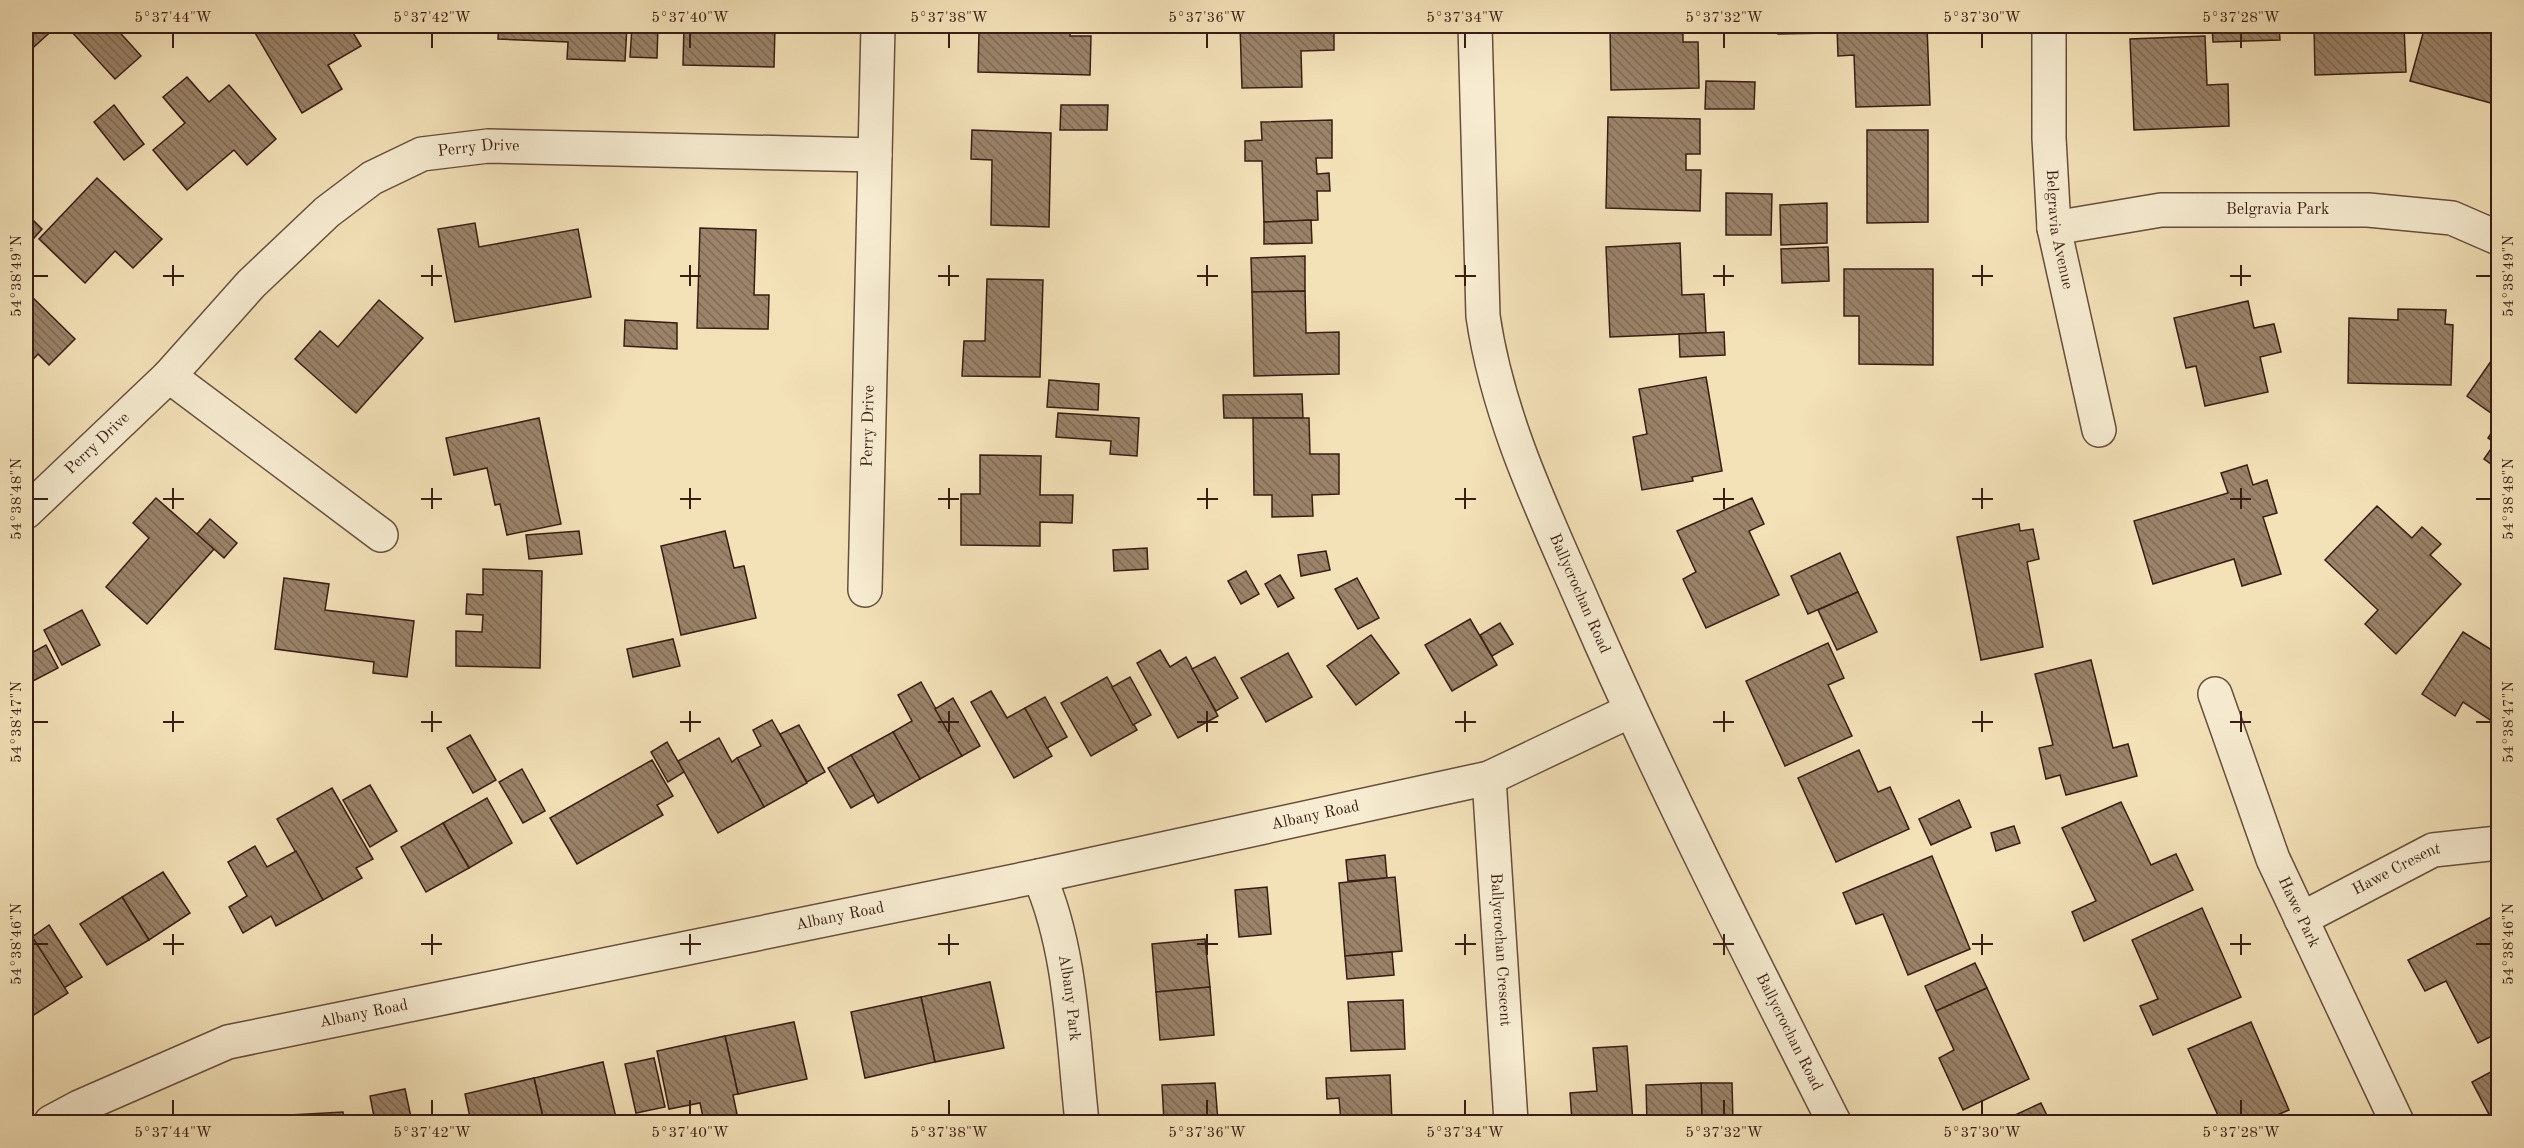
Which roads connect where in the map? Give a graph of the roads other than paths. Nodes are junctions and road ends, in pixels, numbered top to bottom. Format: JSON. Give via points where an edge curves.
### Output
{"nodes":[{"id":1,"x":878,"y":26,"type":"edge"},
{"id":2,"x":1475,"y":26,"type":"edge"},
{"id":3,"x":2049,"y":26,"type":"edge"},
{"id":4,"x":875,"y":155,"type":"junction"},
{"id":5,"x":2054,"y":228,"type":"junction"},
{"id":6,"x":2499,"y":238,"type":"edge"},
{"id":7,"x":169,"y":376,"type":"junction"},
{"id":8,"x":2099,"y":430,"type":"dead end"},
{"id":9,"x":26,"y":512,"type":"edge"},
{"id":10,"x":381,"y":536,"type":"dead end"},
{"id":11,"x":865,"y":590,"type":"dead end"},
{"id":12,"x":2215,"y":694,"type":"dead end"},
{"id":13,"x":1630,"y":711,"type":"junction"},
{"id":14,"x":1489,"y":778,"type":"junction"},
{"id":15,"x":2499,"y":843,"type":"edge"},
{"id":16,"x":1039,"y":876,"type":"junction"},
{"id":17,"x":2301,"y":919,"type":"junction"},
{"id":18,"x":83,"y":1114,"type":"edge"},
{"id":19,"x":51,"y":1122,"type":"edge"},
{"id":20,"x":1082,"y":1122,"type":"edge"},
{"id":21,"x":1511,"y":1122,"type":"edge"},
{"id":22,"x":1834,"y":1122,"type":"edge"},
{"id":23,"x":2397,"y":1122,"type":"edge"}],
"edges":[{"from":1,"to":4,"type":"street","name":"Perry Drive"},
{"from":2,"to":13,"type":"street","name":"Ballycrochan Road","via":[[1483,316],[1489,358],[1521,462]]},
{"from":3,"to":5,"type":"street","name":"Belgravia Avenue"},
{"from":4,"to":7,"type":"street","name":"Perry Drive","via":[[488,146],[422,154],[372,178],[327,212],[251,284]]},
{"from":4,"to":11,"type":"street","name":"Perry Drive"},
{"from":5,"to":6,"type":"street","name":"Belgravia Park","via":[[2161,210],[2368,210],[2452,218]]},
{"from":5,"to":8,"type":"street","name":"Belgravia Avenue"},
{"from":7,"to":9,"type":"street","name":"Perry Drive"},
{"from":7,"to":10,"type":"street"},
{"from":12,"to":17,"type":"street","name":"Hawe Park","via":[[2273,859]]},
{"from":13,"to":14,"type":"street","name":"Albany Road"},
{"from":13,"to":22,"type":"street","name":"Ballycrochan Road"},
{"from":14,"to":16,"type":"street","name":"Albany Road"},
{"from":14,"to":21,"type":"street","name":"Ballycrochan Crescent"},
{"from":15,"to":17,"type":"street","name":"Hawe Cresent","via":[[2433,850]]},
{"from":16,"to":18,"type":"street","name":"Albany Road","via":[[228,1042]]},
{"from":16,"to":20,"type":"street","name":"Albany Park","via":[[1064,961]]},
{"from":17,"to":23,"type":"street","name":"Hawe Park"},
{"from":18,"to":19,"type":"street","name":"Albany Road"}]}
